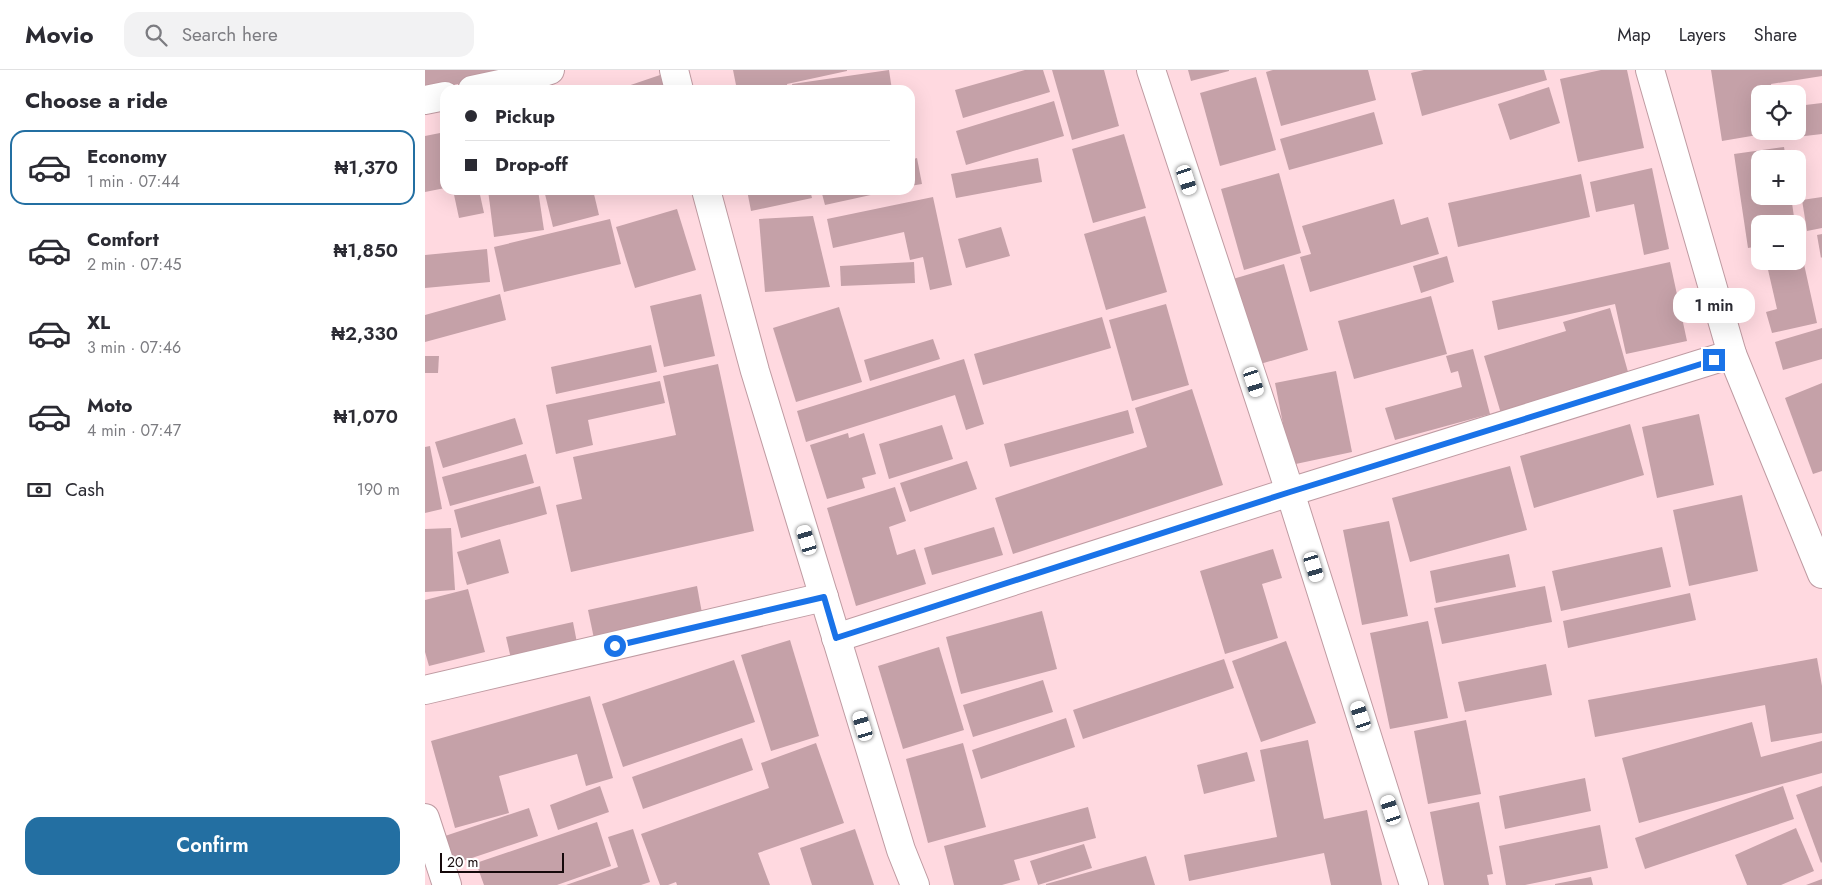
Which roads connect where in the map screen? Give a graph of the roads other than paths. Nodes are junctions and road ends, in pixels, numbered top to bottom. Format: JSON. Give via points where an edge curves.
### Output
{"nodes":[{"id":1,"x":550,"y":70,"type":"edge"},
{"id":2,"x":674,"y":70,"type":"edge"},
{"id":3,"x":1151,"y":70,"type":"edge"},
{"id":4,"x":1650,"y":70,"type":"edge"},
{"id":5,"x":495,"y":85,"type":"edge"},
{"id":6,"x":678,"y":85,"type":"edge"},
{"id":7,"x":440,"y":97,"type":"edge"},
{"id":8,"x":425,"y":100,"type":"edge"},
{"id":9,"x":707,"y":195,"type":"edge"},
{"id":10,"x":1732,"y":354,"type":"junction"},
{"id":11,"x":1290,"y":492,"type":"junction"},
{"id":12,"x":1822,"y":574,"type":"edge"},
{"id":13,"x":824,"y":597,"type":"junction"},
{"id":14,"x":836,"y":638,"type":"junction"},
{"id":15,"x":425,"y":690,"type":"edge"},
{"id":16,"x":425,"y":818,"type":"edge"},
{"id":17,"x":447,"y":885,"type":"edge"},
{"id":18,"x":915,"y":885,"type":"edge"},
{"id":19,"x":1414,"y":885,"type":"edge"}],
"edges":[{"from":1,"to":5,"type":"street"},
{"from":2,"to":6,"type":"street"},
{"from":3,"to":11,"type":"street"},
{"from":4,"to":10,"type":"street"},
{"from":7,"to":8,"type":"street"},
{"from":9,"to":13,"type":"street","via":[[755,371]]},
{"from":10,"to":11,"type":"street"},
{"from":10,"to":12,"type":"street"},
{"from":11,"to":14,"type":"street"},
{"from":11,"to":19,"type":"street"},
{"from":13,"to":14,"type":"street"},
{"from":13,"to":15,"type":"street"},
{"from":14,"to":18,"type":"street","via":[[901,850]]},
{"from":16,"to":17,"type":"street"}]}
